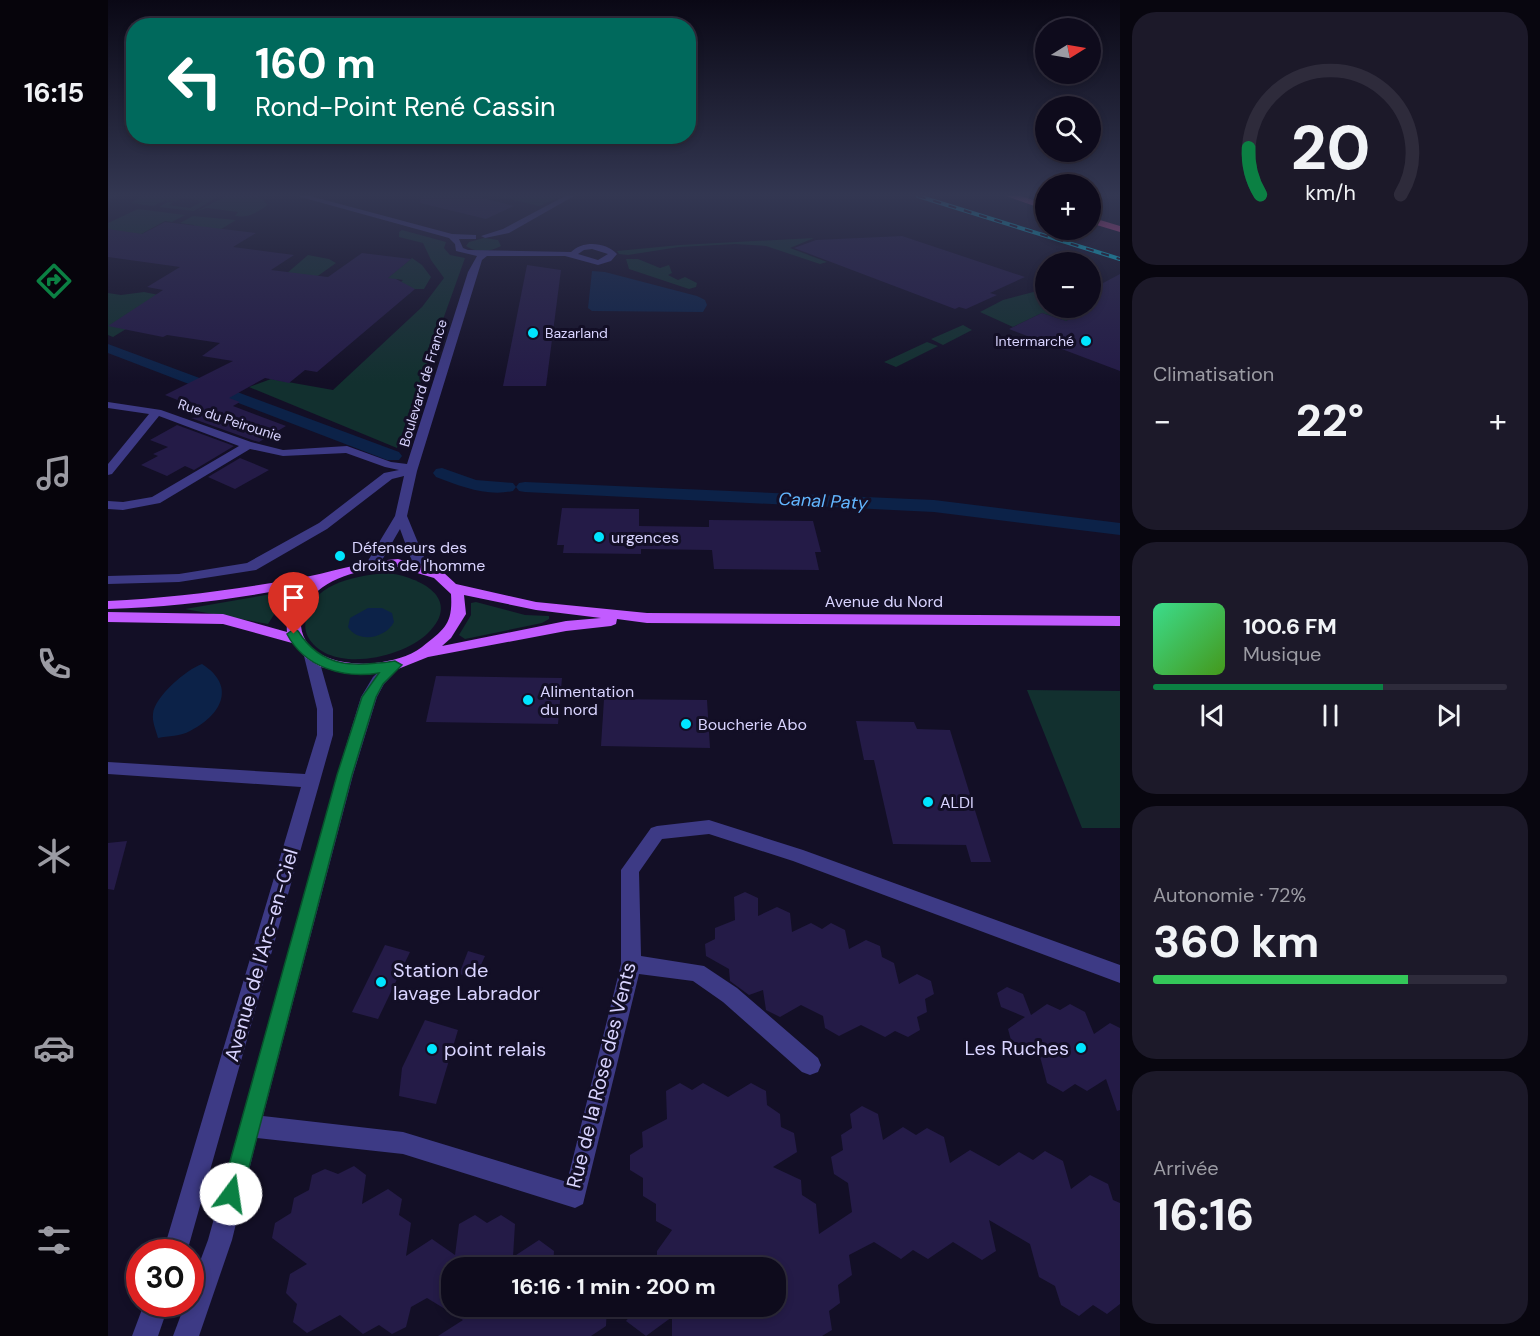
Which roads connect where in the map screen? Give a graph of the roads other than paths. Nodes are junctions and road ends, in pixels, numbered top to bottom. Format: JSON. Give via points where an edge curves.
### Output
{"nodes":[{"id":1,"x":477,"y":258,"type":"edge"},
{"id":2,"x":108,"y":405,"type":"edge"},
{"id":3,"x":157,"y":412,"type":"junction"},
{"id":4,"x":248,"y":445,"type":"junction"},
{"id":5,"x":411,"y":470,"type":"junction"},
{"id":6,"x":108,"y":471,"type":"edge"},
{"id":7,"x":108,"y":505,"type":"edge"},
{"id":8,"x":401,"y":516,"type":"junction"},
{"id":9,"x":373,"y":564,"type":"junction"},
{"id":10,"x":421,"y":567,"type":"junction"},
{"id":11,"x":338,"y":574,"type":"junction"},
{"id":12,"x":108,"y":580,"type":"edge"},
{"id":13,"x":454,"y":588,"type":"junction"},
{"id":14,"x":108,"y":605,"type":"edge"},
{"id":15,"x":108,"y":617,"type":"edge"},
{"id":16,"x":647,"y":618,"type":"junction"},
{"id":17,"x":1120,"y":621,"type":"edge"},
{"id":18,"x":296,"y":639,"type":"junction"},
{"id":19,"x":423,"y":654,"type":"junction"},
{"id":20,"x":311,"y":656,"type":"junction"},
{"id":21,"x":395,"y":665,"type":"junction"},
{"id":22,"x":108,"y":768,"type":"edge"},
{"id":23,"x":312,"y":781,"type":"junction"},
{"id":24,"x":631,"y":964,"type":"junction"},
{"id":25,"x":1120,"y":974,"type":"edge"},
{"id":26,"x":810,"y":1065,"type":"dead end"},
{"id":27,"x":249,"y":1126,"type":"junction"},
{"id":28,"x":179,"y":1239,"type":"edge"},
{"id":29,"x":152,"y":1317,"type":"edge"},
{"id":30,"x":145,"y":1336,"type":"edge"},
{"id":31,"x":186,"y":1336,"type":"edge"}],
"edges":[{"from":1,"to":5,"type":"street","name":"Boulevard de France"},
{"from":2,"to":3,"type":"street","name":"Rue du Peirounie"},
{"from":3,"to":4,"type":"street","name":"Rue du Peirounie"},
{"from":3,"to":6,"type":"street"},
{"from":4,"to":5,"type":"street","name":"Rue du Peirounie","via":[[283,453],[347,449]]},
{"from":4,"to":7,"type":"street","via":[[156,500]]},
{"from":5,"to":8,"type":"street","name":"Boulevard de France"},
{"from":5,"to":12,"type":"street","via":[[388,476],[323,526],[251,567],[178,578]]},
{"from":8,"to":9,"type":"street","name":"Boulevard de France"},
{"from":8,"to":10,"type":"street"},
{"from":9,"to":10,"type":"main road"},
{"from":9,"to":11,"type":"main road"},
{"from":10,"to":13,"type":"main road","via":[[440,575]]},
{"from":11,"to":14,"type":"main road","via":[[236,595]]},
{"from":11,"to":18,"type":"main road","via":[[313,589],[300,603],[293,618]]},
{"from":13,"to":16,"type":"main road","name":"Avenue du Nord","via":[[536,606]]},
{"from":13,"to":19,"type":"main road","via":[[460,600],[456,622],[441,643]]},
{"from":15,"to":18,"type":"main road","via":[[223,620]]},
{"from":16,"to":17,"type":"main road","name":"Avenue du Nord"},
{"from":16,"to":19,"type":"main road","name":"Avenue du Nord","via":[[566,626]]},
{"from":18,"to":20,"type":"main road"},
{"from":19,"to":21,"type":"main road"},
{"from":20,"to":21,"type":"main road","via":[[349,669]]},
{"from":20,"to":23,"type":"street","name":"Avenue de l'Arc-en-Ciel","via":[[325,709],[325,735]]},
{"from":21,"to":27,"type":"street","name":"Avenue de l'Arc-en-Ciel","via":[[378,681],[369,697]]},
{"from":22,"to":23,"type":"street"},
{"from":23,"to":28,"type":"street","name":"Avenue de l'Arc-en-Ciel"},
{"from":24,"to":25,"type":"street","name":"Rue de la Rose des Vents","via":[[630,870],[657,833],[709,827],[797,855]]},
{"from":24,"to":26,"type":"street","via":[[697,972],[730,995]]},
{"from":24,"to":27,"type":"street","name":"Rue de la Rose des Vents","via":[[575,1196],[403,1143]]},
{"from":27,"to":31,"type":"street","name":"Avenue de l'Arc-en-Ciel","via":[[220,1240]]},
{"from":29,"to":30,"type":"street"}]}
